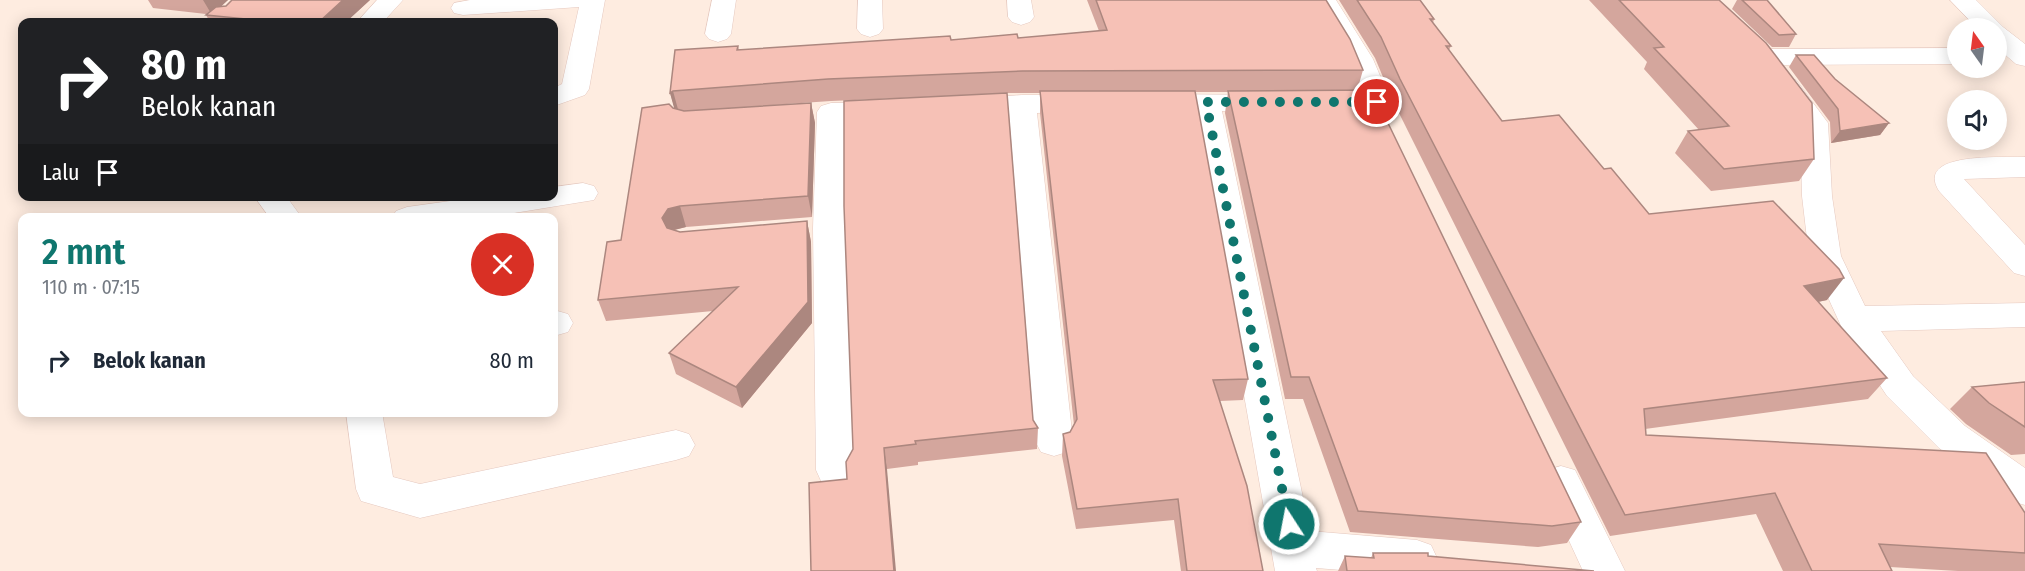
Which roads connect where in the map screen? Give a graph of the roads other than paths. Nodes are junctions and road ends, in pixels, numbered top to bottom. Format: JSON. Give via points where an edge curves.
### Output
{"nodes":[{"id":1,"x":391,"y":0,"type":"edge"},
{"id":2,"x":580,"y":0,"type":"edge"},
{"id":3,"x":593,"y":0,"type":"edge"},
{"id":4,"x":724,"y":0,"type":"edge"},
{"id":5,"x":870,"y":0,"type":"edge"},
{"id":6,"x":1324,"y":0,"type":"edge"},
{"id":7,"x":1962,"y":0,"type":"edge"},
{"id":8,"x":463,"y":8,"type":"dead end"},
{"id":9,"x":373,"y":18,"type":"edge"},
{"id":10,"x":1981,"y":18,"type":"edge"},
{"id":11,"x":870,"y":29,"type":"dead end"},
{"id":12,"x":1739,"y":33,"type":"edge"},
{"id":13,"x":718,"y":34,"type":"dead end"},
{"id":14,"x":1947,"y":56,"type":"edge"},
{"id":15,"x":1764,"y":57,"type":"junction"},
{"id":16,"x":558,"y":96,"type":"edge"},
{"id":17,"x":1206,"y":102,"type":"junction"},
{"id":18,"x":1377,"y":102,"type":"junction"},
{"id":19,"x":1022,"y":103,"type":"junction"},
{"id":20,"x":1391,"y":133,"type":"edge"},
{"id":21,"x":2025,"y":167,"type":"edge"},
{"id":22,"x":583,"y":193,"type":"dead end"},
{"id":23,"x":558,"y":197,"type":"edge"},
{"id":24,"x":273,"y":201,"type":"edge"},
{"id":25,"x":527,"y":201,"type":"edge"},
{"id":26,"x":282,"y":213,"type":"edge"},
{"id":27,"x":442,"y":213,"type":"edge"},
{"id":28,"x":2025,"y":265,"type":"edge"},
{"id":29,"x":2025,"y":315,"type":"edge"},
{"id":30,"x":1854,"y":319,"type":"junction"},
{"id":31,"x":365,"y":417,"type":"edge"},
{"id":32,"x":1054,"y":441,"type":"dead end"},
{"id":33,"x":676,"y":445,"type":"dead end"},
{"id":34,"x":1547,"y":454,"type":"edge"},
{"id":35,"x":836,"y":470,"type":"dead end"},
{"id":36,"x":2025,"y":489,"type":"edge"},
{"id":37,"x":1294,"y":560,"type":"edge"},
{"id":38,"x":1456,"y":561,"type":"edge"},
{"id":39,"x":1604,"y":571,"type":"edge"}],
"edges":[{"from":1,"to":9,"type":"street"},
{"from":2,"to":8,"type":"street"},
{"from":3,"to":16,"type":"street","via":[[575,89]]},
{"from":4,"to":13,"type":"street"},
{"from":5,"to":11,"type":"street"},
{"from":6,"to":18,"type":"street","via":[[1360,59]]},
{"from":7,"to":10,"type":"street"},
{"from":12,"to":15,"type":"street"},
{"from":14,"to":15,"type":"street"},
{"from":15,"to":30,"type":"street","via":[[1814,123],[1817,196],[1825,256]]},
{"from":17,"to":18,"type":"street"},
{"from":17,"to":19,"type":"street"},
{"from":17,"to":37,"type":"street"},
{"from":18,"to":20,"type":"street"},
{"from":19,"to":32,"type":"street"},
{"from":19,"to":35,"type":"street","via":[[819,113],[817,229]]},
{"from":21,"to":28,"type":"street","via":[[1961,169],[1949,174],[1950,184]]},
{"from":22,"to":23,"type":"street"},
{"from":24,"to":26,"type":"street"},
{"from":25,"to":27,"type":"street"},
{"from":29,"to":30,"type":"street"},
{"from":30,"to":36,"type":"street","via":[[1900,386],[1952,437]]},
{"from":31,"to":33,"type":"street","via":[[375,489],[420,501]]},
{"from":34,"to":39,"type":"street"},
{"from":37,"to":38,"type":"street"}]}
